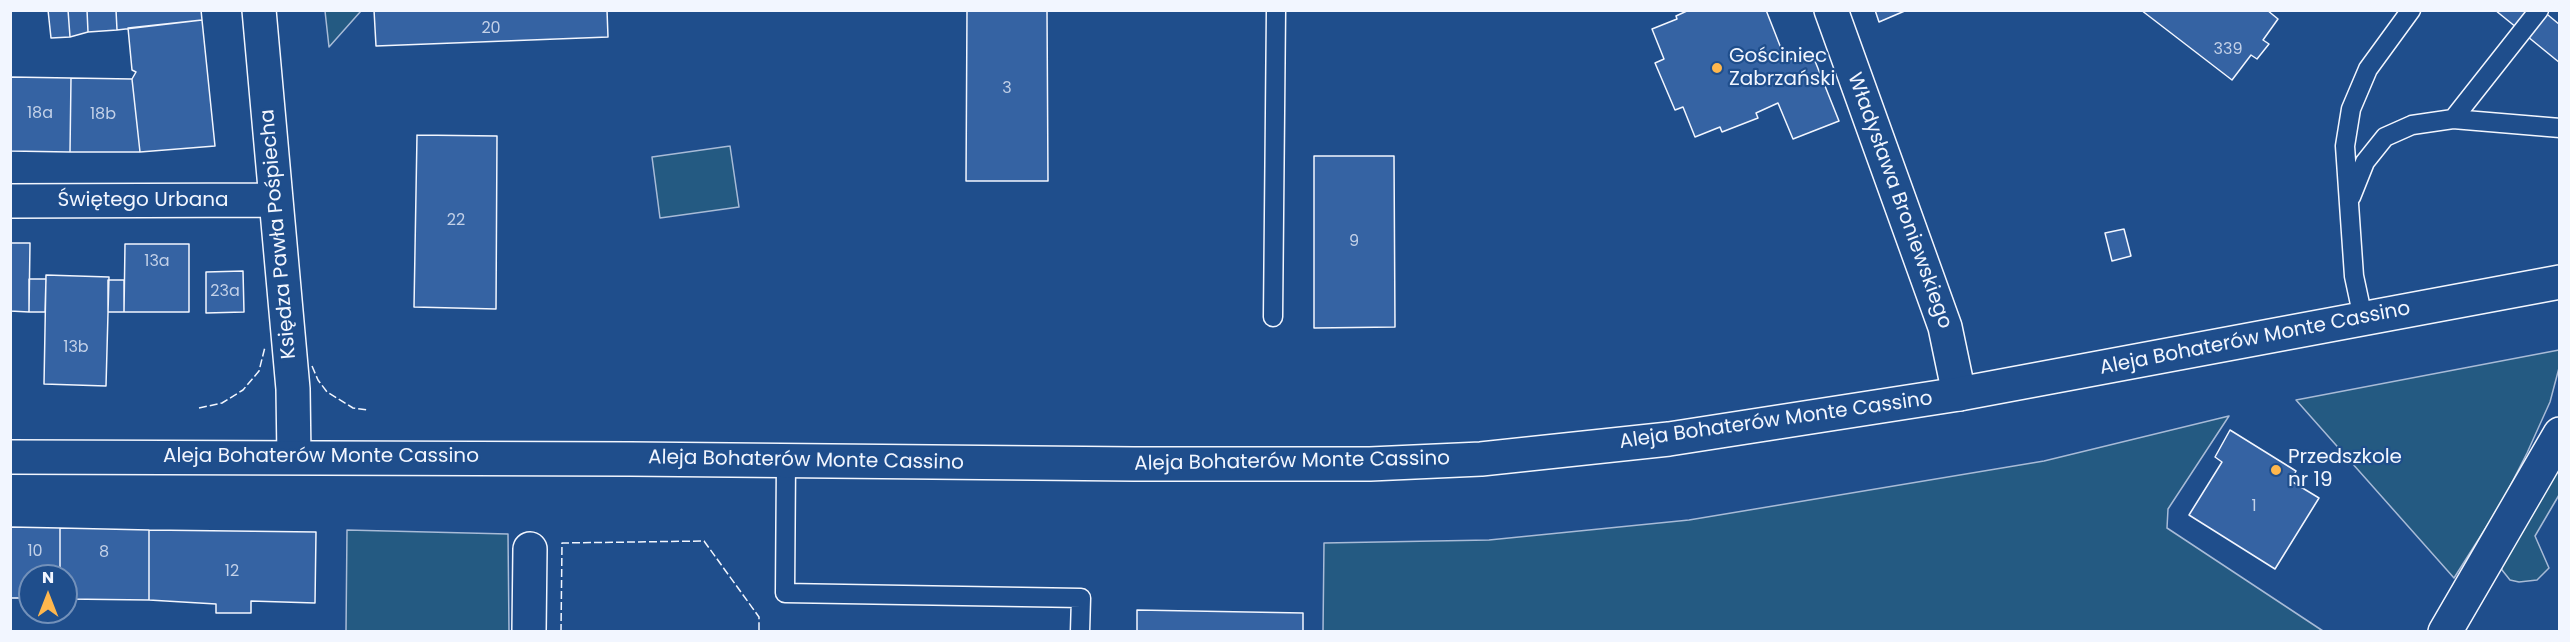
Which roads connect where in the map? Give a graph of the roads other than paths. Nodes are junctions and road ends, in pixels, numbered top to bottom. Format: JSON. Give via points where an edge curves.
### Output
{"nodes":[{"id":1,"x":260,"y":10,"type":"edge"},
{"id":2,"x":1276,"y":10,"type":"edge"},
{"id":3,"x":1831,"y":10,"type":"edge"},
{"id":4,"x":2411,"y":10,"type":"edge"},
{"id":5,"x":2539,"y":10,"type":"edge"},
{"id":6,"x":2453,"y":119,"type":"junction"},
{"id":7,"x":2559,"y":129,"type":"edge"},
{"id":8,"x":276,"y":200,"type":"junction"},
{"id":9,"x":10,"y":201,"type":"edge"},
{"id":10,"x":2349,"y":201,"type":"junction"},
{"id":11,"x":2559,"y":282,"type":"edge"},
{"id":12,"x":1273,"y":317,"type":"dead end"},
{"id":13,"x":2363,"y":318,"type":"junction"},
{"id":14,"x":1959,"y":394,"type":"junction"},
{"id":15,"x":2559,"y":434,"type":"edge"},
{"id":16,"x":10,"y":457,"type":"edge"},
{"id":17,"x":294,"y":457,"type":"junction"},
{"id":18,"x":786,"y":462,"type":"junction"},
{"id":19,"x":530,"y":549,"type":"dead end"},
{"id":20,"x":529,"y":632,"type":"edge"},
{"id":21,"x":1080,"y":632,"type":"edge"},
{"id":22,"x":2445,"y":632,"type":"edge"}],
"edges":[{"from":1,"to":8,"type":"street","name":"Księdza Pawła Pośpiecha"},
{"from":2,"to":12,"type":"lane"},
{"from":3,"to":14,"type":"street","name":"Władysława Broniewskiego","via":[[1945,327]]},
{"from":4,"to":10,"type":"lane","via":[[2368,69],[2351,109],[2345,146]]},
{"from":5,"to":6,"type":"lane"},
{"from":6,"to":7,"type":"lane"},
{"from":6,"to":10,"type":"lane","via":[[2412,125],[2385,137],[2365,162]]},
{"from":8,"to":9,"type":"street","name":"Świętego Urbana"},
{"from":8,"to":17,"type":"street","name":"Księdza Pawła Pośpiecha","via":[[293,389]]},
{"from":10,"to":13,"type":"lane","via":[[2354,276]]},
{"from":11,"to":13,"type":"street","name":"Aleja Bohaterów Monte Cassino"},
{"from":13,"to":14,"type":"street","name":"Aleja Bohaterów Monte Cassino"},
{"from":14,"to":18,"type":"street","name":"Aleja Bohaterów Monte Cassino","via":[[1669,439],[1481,459],[1370,464]]},
{"from":15,"to":22,"type":"street"},
{"from":16,"to":17,"type":"street","name":"Aleja Bohaterów Monte Cassino"},
{"from":17,"to":18,"type":"street","name":"Aleja Bohaterów Monte Cassino"},
{"from":18,"to":21,"type":"lane","via":[[784,593],[1081,598]]},
{"from":19,"to":20,"type":"street"}]}
